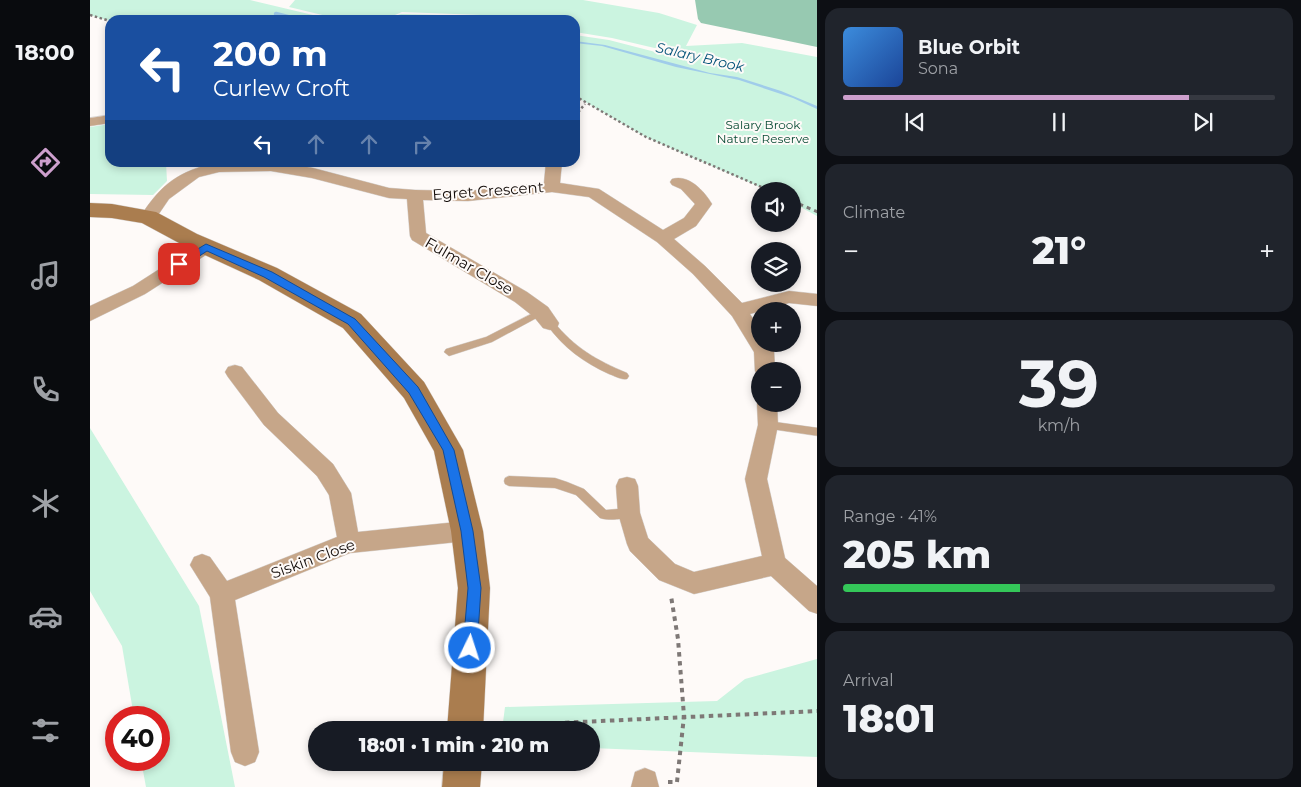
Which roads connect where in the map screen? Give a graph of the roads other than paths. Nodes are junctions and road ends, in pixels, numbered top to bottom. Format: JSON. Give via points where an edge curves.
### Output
{"nodes":[{"id":1,"x":105,"y":120,"type":"edge"},
{"id":2,"x":90,"y":122,"type":"edge"},
{"id":3,"x":218,"y":167,"type":"edge"},
{"id":4,"x":277,"y":167,"type":"edge"},
{"id":5,"x":554,"y":167,"type":"edge"},
{"id":6,"x":678,"y":182,"type":"dead end"},
{"id":7,"x":552,"y":187,"type":"junction"},
{"id":8,"x":415,"y":195,"type":"junction"},
{"id":9,"x":90,"y":210,"type":"edge"},
{"id":10,"x":148,"y":217,"type":"junction"},
{"id":11,"x":663,"y":238,"type":"junction"},
{"id":12,"x":206,"y":247,"type":"junction"},
{"id":13,"x":817,"y":300,"type":"edge"},
{"id":14,"x":738,"y":311,"type":"junction"},
{"id":15,"x":90,"y":314,"type":"edge"},
{"id":16,"x":546,"y":318,"type":"junction"},
{"id":17,"x":449,"y":352,"type":"dead end"},
{"id":18,"x":765,"y":362,"type":"edge"},
{"id":19,"x":235,"y":372,"type":"dead end"},
{"id":20,"x":624,"y":376,"type":"dead end"},
{"id":21,"x":768,"y":415,"type":"edge"},
{"id":22,"x":817,"y":432,"type":"edge"},
{"id":23,"x":509,"y":480,"type":"dead end"},
{"id":24,"x":627,"y":486,"type":"dead end"},
{"id":25,"x":629,"y":513,"type":"junction"},
{"id":26,"x":467,"y":531,"type":"junction"},
{"id":27,"x":348,"y":543,"type":"junction"},
{"id":28,"x":775,"y":564,"type":"junction"},
{"id":29,"x":202,"y":565,"type":"dead end"},
{"id":30,"x":222,"y":594,"type":"junction"},
{"id":31,"x":817,"y":603,"type":"edge"},
{"id":32,"x":465,"y":721,"type":"edge"},
{"id":33,"x":245,"y":752,"type":"dead end"},
{"id":34,"x":463,"y":771,"type":"edge"},
{"id":35,"x":462,"y":787,"type":"edge"}],
"edges":[{"from":1,"to":2,"type":"street"},
{"from":3,"to":10,"type":"street","name":"Egret Crescent","via":[[194,174],[163,195]]},
{"from":4,"to":8,"type":"street","name":"Egret Crescent","via":[[389,193]]},
{"from":5,"to":7,"type":"street"},
{"from":6,"to":11,"type":"street","via":[[687,186],[704,204],[690,222]]},
{"from":7,"to":8,"type":"street","name":"Egret Crescent","via":[[468,196]]},
{"from":7,"to":11,"type":"street","name":"Egret Crescent","via":[[593,193]]},
{"from":8,"to":16,"type":"street","name":"Fulmar Close","via":[[418,236],[521,297]]},
{"from":9,"to":10,"type":"street"},
{"from":10,"to":12,"type":"street"},
{"from":11,"to":14,"type":"street","name":"Egret Crescent"},
{"from":12,"to":15,"type":"street","via":[[139,290]]},
{"from":12,"to":26,"type":"street","via":[[268,274],[352,321],[414,390],[448,450]]},
{"from":13,"to":14,"type":"street","via":[[790,297]]},
{"from":14,"to":18,"type":"street","name":"Egret Crescent","via":[[764,352]]},
{"from":16,"to":17,"type":"lane"},
{"from":16,"to":20,"type":"lane","via":[[562,340],[580,355]]},
{"from":19,"to":27,"type":"street","via":[[271,419],[325,470],[340,493]]},
{"from":21,"to":22,"type":"lane"},
{"from":21,"to":28,"type":"street","via":[[756,479]]},
{"from":23,"to":25,"type":"lane","via":[[555,483],[580,492],[604,515]]},
{"from":24,"to":25,"type":"street"},
{"from":25,"to":28,"type":"street","via":[[638,544],[667,572],[694,583]]},
{"from":26,"to":27,"type":"street","name":"Siskin Close"},
{"from":26,"to":32,"type":"street","via":[[474,588]]},
{"from":27,"to":30,"type":"street","name":"Siskin Close"},
{"from":28,"to":31,"type":"street"},
{"from":29,"to":30,"type":"street"},
{"from":30,"to":33,"type":"street"},
{"from":34,"to":35,"type":"street"}]}
